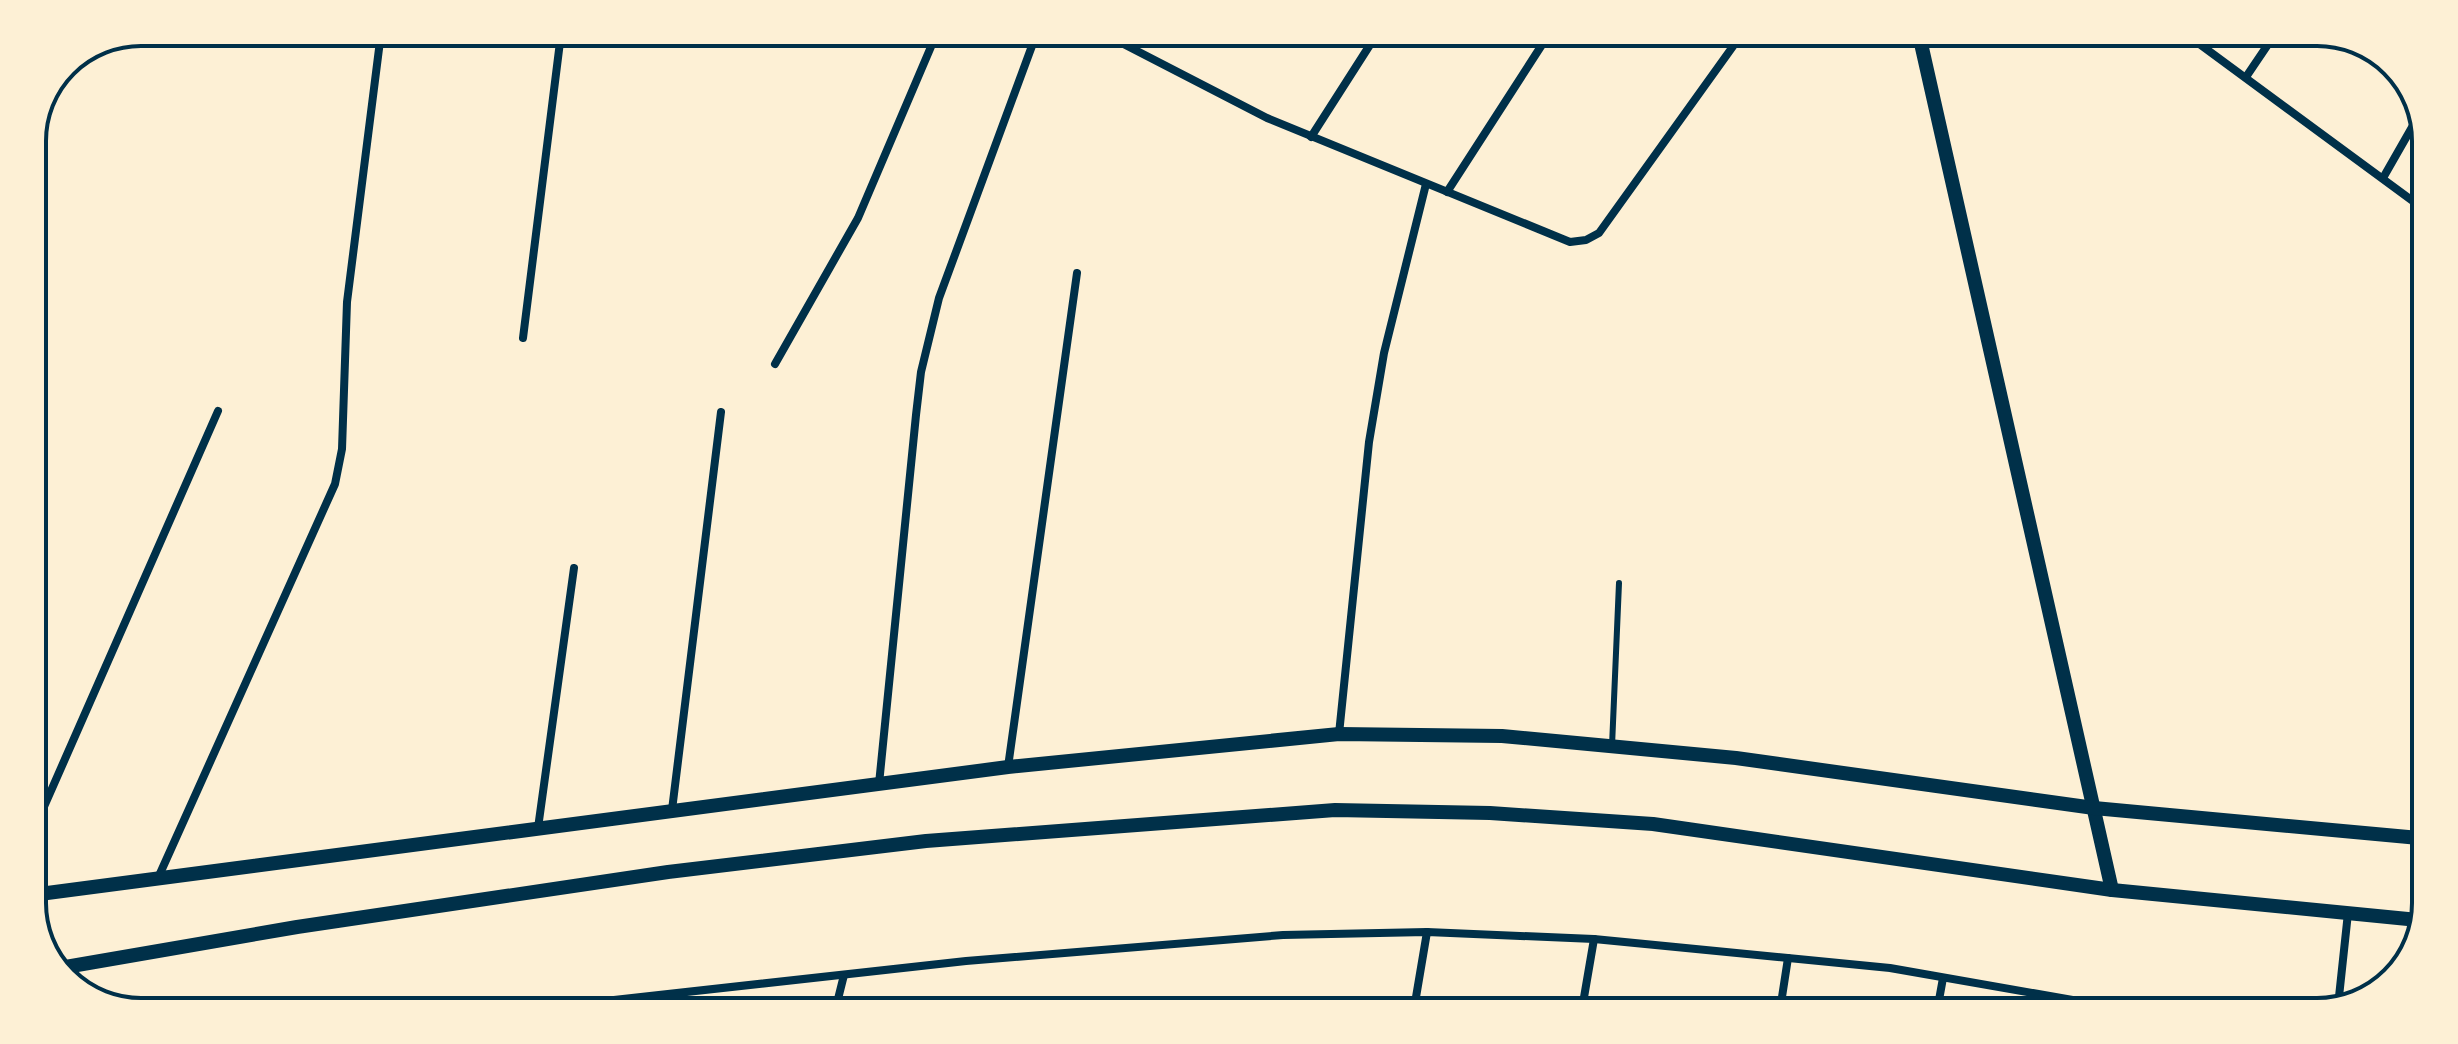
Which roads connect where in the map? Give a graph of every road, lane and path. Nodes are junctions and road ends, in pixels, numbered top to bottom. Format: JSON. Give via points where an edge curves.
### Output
{"nodes":[{"id":1,"x":379,"y":46,"type":"edge"},
{"id":2,"x":560,"y":46,"type":"edge"},
{"id":3,"x":931,"y":46,"type":"edge"},
{"id":4,"x":1032,"y":46,"type":"edge"},
{"id":5,"x":1127,"y":46,"type":"edge"},
{"id":6,"x":1369,"y":46,"type":"edge"},
{"id":7,"x":1541,"y":46,"type":"edge"},
{"id":8,"x":1733,"y":46,"type":"edge"},
{"id":9,"x":1922,"y":46,"type":"edge"},
{"id":10,"x":2202,"y":46,"type":"edge"},
{"id":11,"x":2267,"y":46,"type":"edge"},
{"id":12,"x":2246,"y":77,"type":"junction"},
{"id":13,"x":2411,"y":129,"type":"edge"},
{"id":14,"x":1311,"y":137,"type":"junction"},
{"id":15,"x":2383,"y":178,"type":"junction"},
{"id":16,"x":1426,"y":184,"type":"junction"},
{"id":17,"x":1447,"y":192,"type":"junction"},
{"id":18,"x":2412,"y":200,"type":"edge"},
{"id":19,"x":1077,"y":273,"type":"dead end"},
{"id":20,"x":523,"y":338,"type":"dead end"},
{"id":21,"x":775,"y":364,"type":"dead end"},
{"id":22,"x":218,"y":411,"type":"dead end"},
{"id":23,"x":721,"y":412,"type":"dead end"},
{"id":24,"x":574,"y":568,"type":"dead end"},
{"id":25,"x":1619,"y":583,"type":"dead end"},
{"id":26,"x":1339,"y":734,"type":"junction"},
{"id":27,"x":1612,"y":746,"type":"junction"},
{"id":28,"x":1008,"y":767,"type":"junction"},
{"id":29,"x":879,"y":784,"type":"junction"},
{"id":30,"x":46,"y":802,"type":"edge"},
{"id":31,"x":2094,"y":808,"type":"junction"},
{"id":32,"x":672,"y":810,"type":"junction"},
{"id":33,"x":538,"y":828,"type":"junction"},
{"id":34,"x":2412,"y":837,"type":"edge"},
{"id":35,"x":157,"y":878,"type":"junction"},
{"id":36,"x":2112,"y":890,"type":"junction"},
{"id":37,"x":46,"y":893,"type":"edge"},
{"id":38,"x":2348,"y":913,"type":"junction"},
{"id":39,"x":2410,"y":919,"type":"edge"},
{"id":40,"x":1427,"y":932,"type":"junction"},
{"id":41,"x":1594,"y":939,"type":"junction"},
{"id":42,"x":1788,"y":958,"type":"junction"},
{"id":43,"x":70,"y":966,"type":"edge"},
{"id":44,"x":844,"y":975,"type":"junction"},
{"id":45,"x":1943,"y":978,"type":"junction"},
{"id":46,"x":2339,"y":995,"type":"edge"},
{"id":47,"x":633,"y":998,"type":"edge"},
{"id":48,"x":838,"y":998,"type":"edge"},
{"id":49,"x":1416,"y":998,"type":"edge"},
{"id":50,"x":1584,"y":998,"type":"edge"},
{"id":51,"x":1782,"y":998,"type":"edge"},
{"id":52,"x":1939,"y":998,"type":"edge"},
{"id":53,"x":2059,"y":998,"type":"edge"}],
"edges":[{"from":1,"to":35,"type":"street","via":[[347,302],[342,449],[335,484]]},
{"from":2,"to":20,"type":"street"},
{"from":3,"to":21,"type":"street","via":[[858,218]]},
{"from":4,"to":29,"type":"street","via":[[929,334]]},
{"from":5,"to":14,"type":"street"},
{"from":6,"to":14,"type":"street"},
{"from":7,"to":17,"type":"street"},
{"from":8,"to":17,"type":"street","via":[[1599,233],[1586,240],[1570,242]]},
{"from":9,"to":31,"type":"street"},
{"from":10,"to":12,"type":"street"},
{"from":11,"to":12,"type":"street"},
{"from":12,"to":15,"type":"street"},
{"from":13,"to":15,"type":"street"},
{"from":14,"to":16,"type":"street"},
{"from":15,"to":18,"type":"street"},
{"from":16,"to":17,"type":"street"},
{"from":16,"to":26,"type":"street","via":[[1384,353],[1369,442]]},
{"from":19,"to":28,"type":"street"},
{"from":22,"to":30,"type":"street"},
{"from":23,"to":32,"type":"street"},
{"from":24,"to":33,"type":"street"},
{"from":25,"to":27,"type":"lane"},
{"from":26,"to":27,"type":"street","via":[[1502,736]]},
{"from":26,"to":28,"type":"street"},
{"from":27,"to":31,"type":"street"},
{"from":28,"to":29,"type":"street"},
{"from":29,"to":32,"type":"street"},
{"from":31,"to":34,"type":"street"},
{"from":31,"to":36,"type":"street"},
{"from":32,"to":33,"type":"street"},
{"from":33,"to":35,"type":"street"},
{"from":35,"to":37,"type":"street"},
{"from":36,"to":38,"type":"street"},
{"from":36,"to":43,"type":"street","via":[[1653,824],[1335,810],[926,841],[668,872]]},
{"from":38,"to":39,"type":"street"},
{"from":38,"to":46,"type":"street"},
{"from":40,"to":41,"type":"street"},
{"from":40,"to":44,"type":"street","via":[[1283,935]]},
{"from":40,"to":49,"type":"street"},
{"from":41,"to":42,"type":"street"},
{"from":41,"to":50,"type":"street"},
{"from":42,"to":45,"type":"street"},
{"from":42,"to":51,"type":"street"},
{"from":44,"to":47,"type":"street"},
{"from":44,"to":48,"type":"street"},
{"from":45,"to":52,"type":"street"},
{"from":45,"to":53,"type":"street"}]}
